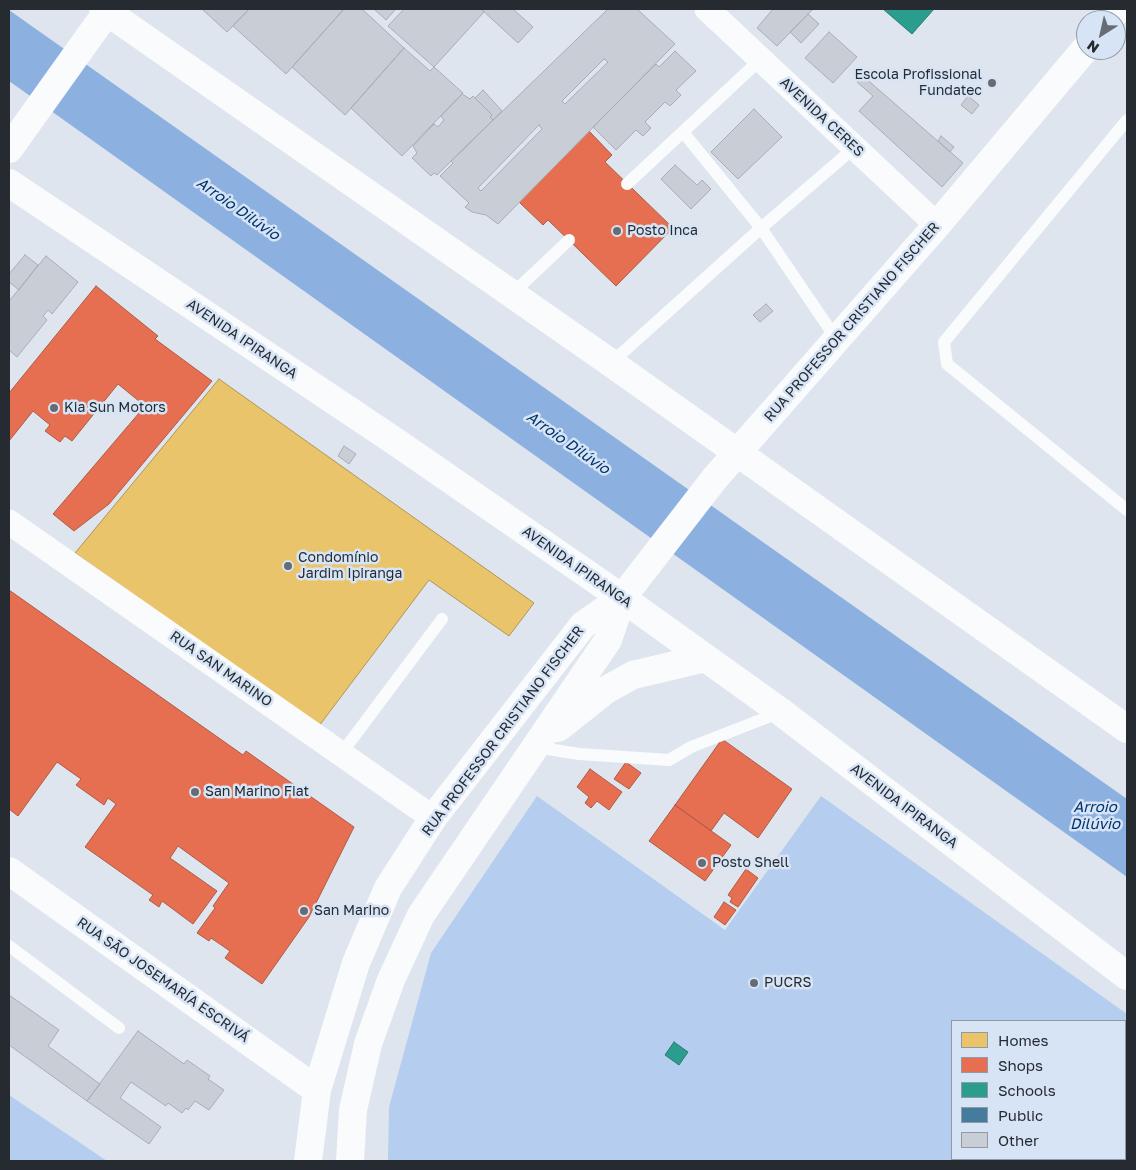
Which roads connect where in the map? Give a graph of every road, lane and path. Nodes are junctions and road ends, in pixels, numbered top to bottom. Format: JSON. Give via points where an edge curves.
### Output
{"nodes":[{"id":1,"x":707,"y":9,"type":"edge"},
{"id":2,"x":106,"y":10,"type":"edge"},
{"id":3,"x":761,"y":59,"type":"junction"},
{"id":4,"x":1076,"y":60,"type":"edge"},
{"id":5,"x":1127,"y":120,"type":"edge"},
{"id":6,"x":683,"y":132,"type":"junction"},
{"id":7,"x":16,"y":138,"type":"edge"},
{"id":8,"x":854,"y":148,"type":"junction"},
{"id":9,"x":9,"y":183,"type":"edge"},
{"id":10,"x":627,"y":184,"type":"dead end"},
{"id":11,"x":937,"y":226,"type":"junction"},
{"id":12,"x":761,"y":228,"type":"junction"},
{"id":13,"x":568,"y":240,"type":"dead end"},
{"id":14,"x":512,"y":294,"type":"junction"},
{"id":15,"x":837,"y":340,"type":"junction"},
{"id":16,"x":611,"y":363,"type":"junction"},
{"id":17,"x":737,"y":453,"type":"junction"},
{"id":18,"x":1127,"y":510,"type":"edge"},
{"id":19,"x":9,"y":522,"type":"edge"},
{"id":20,"x":622,"y":598,"type":"junction"},
{"id":21,"x":442,"y":619,"type":"dead end"},
{"id":22,"x":705,"y":658,"type":"junction"},
{"id":23,"x":781,"y":712,"type":"junction"},
{"id":24,"x":1127,"y":728,"type":"edge"},
{"id":25,"x":535,"y":747,"type":"junction"},
{"id":26,"x":340,"y":754,"type":"junction"},
{"id":27,"x":433,"y":818,"type":"junction"},
{"id":28,"x":9,"y":871,"type":"edge"},
{"id":29,"x":9,"y":946,"type":"edge"},
{"id":30,"x":356,"y":963,"type":"junction"},
{"id":31,"x":1127,"y":976,"type":"edge"},
{"id":32,"x":119,"y":1028,"type":"dead end"},
{"id":33,"x":317,"y":1090,"type":"junction"},
{"id":34,"x":353,"y":1110,"type":"junction"},
{"id":35,"x":308,"y":1161,"type":"edge"},
{"id":36,"x":350,"y":1161,"type":"edge"}],
"edges":[{"from":1,"to":3,"type":"street","name":"AVENIDA CERES"},
{"from":2,"to":7,"type":"main road"},
{"from":2,"to":14,"type":"main road"},
{"from":3,"to":6,"type":"lane"},
{"from":3,"to":8,"type":"street","name":"AVENIDA CERES"},
{"from":4,"to":11,"type":"main road","name":"RUA PROFESSOR CRISTIANO FISCHER"},
{"from":5,"to":18,"type":"lane","via":[[944,342],[947,364]]},
{"from":6,"to":10,"type":"lane"},
{"from":6,"to":12,"type":"lane"},
{"from":8,"to":11,"type":"street","name":"AVENIDA CERES"},
{"from":8,"to":12,"type":"lane"},
{"from":9,"to":20,"type":"main road","name":"AVENIDA IPIRANGA"},
{"from":11,"to":15,"type":"main road","name":"RUA PROFESSOR CRISTIANO FISCHER"},
{"from":12,"to":15,"type":"lane"},
{"from":12,"to":16,"type":"lane"},
{"from":13,"to":14,"type":"lane"},
{"from":14,"to":16,"type":"main road"},
{"from":15,"to":17,"type":"main road","name":"RUA PROFESSOR CRISTIANO FISCHER"},
{"from":16,"to":17,"type":"main road"},
{"from":17,"to":20,"type":"main road","name":"RUA PROFESSOR CRISTIANO FISCHER"},
{"from":17,"to":24,"type":"main road"},
{"from":19,"to":26,"type":"street","name":"RUA SAN MARINO"},
{"from":20,"to":22,"type":"main road","name":"AVENIDA IPIRANGA"},
{"from":20,"to":25,"type":"main road","name":"RUA PROFESSOR CRISTIANO FISCHER","via":[[608,640]]},
{"from":20,"to":27,"type":"main road","name":"RUA PROFESSOR CRISTIANO FISCHER","via":[[582,625]]},
{"from":21,"to":26,"type":"lane"},
{"from":22,"to":23,"type":"main road","name":"AVENIDA IPIRANGA"},
{"from":22,"to":25,"type":"main road","via":[[632,675],[606,690]]},
{"from":23,"to":25,"type":"lane","via":[[691,747],[669,760],[579,754]]},
{"from":23,"to":31,"type":"main road","name":"AVENIDA IPIRANGA"},
{"from":25,"to":34,"type":"main road","name":"RUA PROFESSOR CRISTIANO FISCHER","via":[[421,916],[368,1044]]},
{"from":26,"to":27,"type":"street","name":"RUA SAN MARINO"},
{"from":27,"to":30,"type":"main road","name":"RUA PROFESSOR CRISTIANO FISCHER","via":[[388,888]]},
{"from":28,"to":33,"type":"main road","name":"RUA SÃO JOSEMARÍA ESCRIVÁ"},
{"from":29,"to":32,"type":"lane"},
{"from":30,"to":33,"type":"main road","name":"RUA PROFESSOR CRISTIANO FISCHER"},
{"from":30,"to":34,"type":"main road"},
{"from":33,"to":35,"type":"main road","name":"RUA PROFESSOR CRISTIANO FISCHER"},
{"from":34,"to":36,"type":"main road","name":"RUA PROFESSOR CRISTIANO FISCHER"}]}
